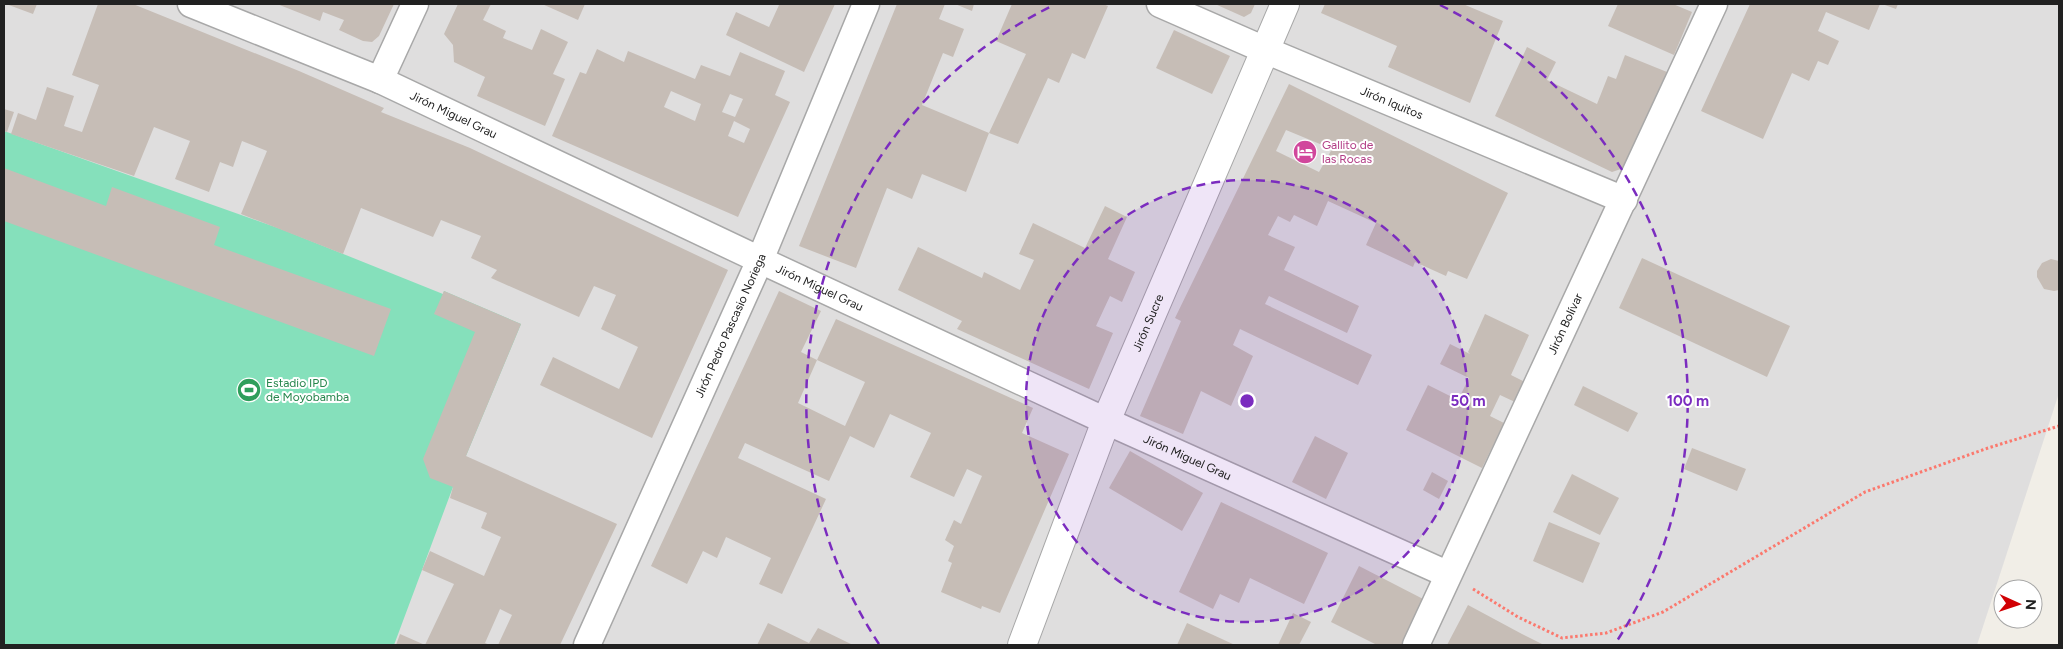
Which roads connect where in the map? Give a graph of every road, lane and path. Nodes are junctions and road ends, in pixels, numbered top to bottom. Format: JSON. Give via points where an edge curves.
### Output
{"nodes":[{"id":1,"x":192,"y":4,"type":"edge"},
{"id":2,"x":415,"y":4,"type":"edge"},
{"id":3,"x":866,"y":4,"type":"edge"},
{"id":4,"x":1160,"y":4,"type":"edge"},
{"id":5,"x":1286,"y":4,"type":"edge"},
{"id":6,"x":1714,"y":4,"type":"edge"},
{"id":7,"x":1265,"y":50,"type":"junction"},
{"id":8,"x":380,"y":80,"type":"junction"},
{"id":9,"x":1624,"y":200,"type":"junction"},
{"id":10,"x":760,"y":260,"type":"junction"},
{"id":11,"x":1106,"y":420,"type":"junction"},
{"id":12,"x":2059,"y":426,"type":"edge"},
{"id":13,"x":1448,"y":574,"type":"junction"},
{"id":14,"x":589,"y":645,"type":"edge"},
{"id":15,"x":1022,"y":645,"type":"edge"},
{"id":16,"x":1416,"y":645,"type":"edge"}],
"edges":[{"from":1,"to":8,"type":"street","name":"Jirón Miguel Grau"},
{"from":2,"to":8,"type":"street"},
{"from":3,"to":10,"type":"street","name":"Jirón Pedro Pascasio Noriega"},
{"from":4,"to":7,"type":"street","name":"Jirón Iquitos"},
{"from":5,"to":7,"type":"street","name":"Jirón Sucre"},
{"from":6,"to":9,"type":"street","name":"Jirón Bolívar"},
{"from":7,"to":9,"type":"street","name":"Jirón Iquitos"},
{"from":7,"to":11,"type":"street","name":"Jirón Sucre"},
{"from":8,"to":10,"type":"street","name":"Jirón Miguel Grau"},
{"from":9,"to":13,"type":"street","name":"Jirón Bolívar"},
{"from":10,"to":11,"type":"street","name":"Jirón Miguel Grau"},
{"from":10,"to":14,"type":"street","name":"Jirón Pedro Pascasio Noriega"},
{"from":11,"to":13,"type":"street","name":"Jirón Miguel Grau"},
{"from":11,"to":15,"type":"street","name":"Jirón Sucre"},
{"from":12,"to":13,"type":"path","via":[[1865,492],[1663,612],[1606,633],[1562,638],[1518,617]]},
{"from":13,"to":16,"type":"street","name":"Jirón Bolívar"}]}
